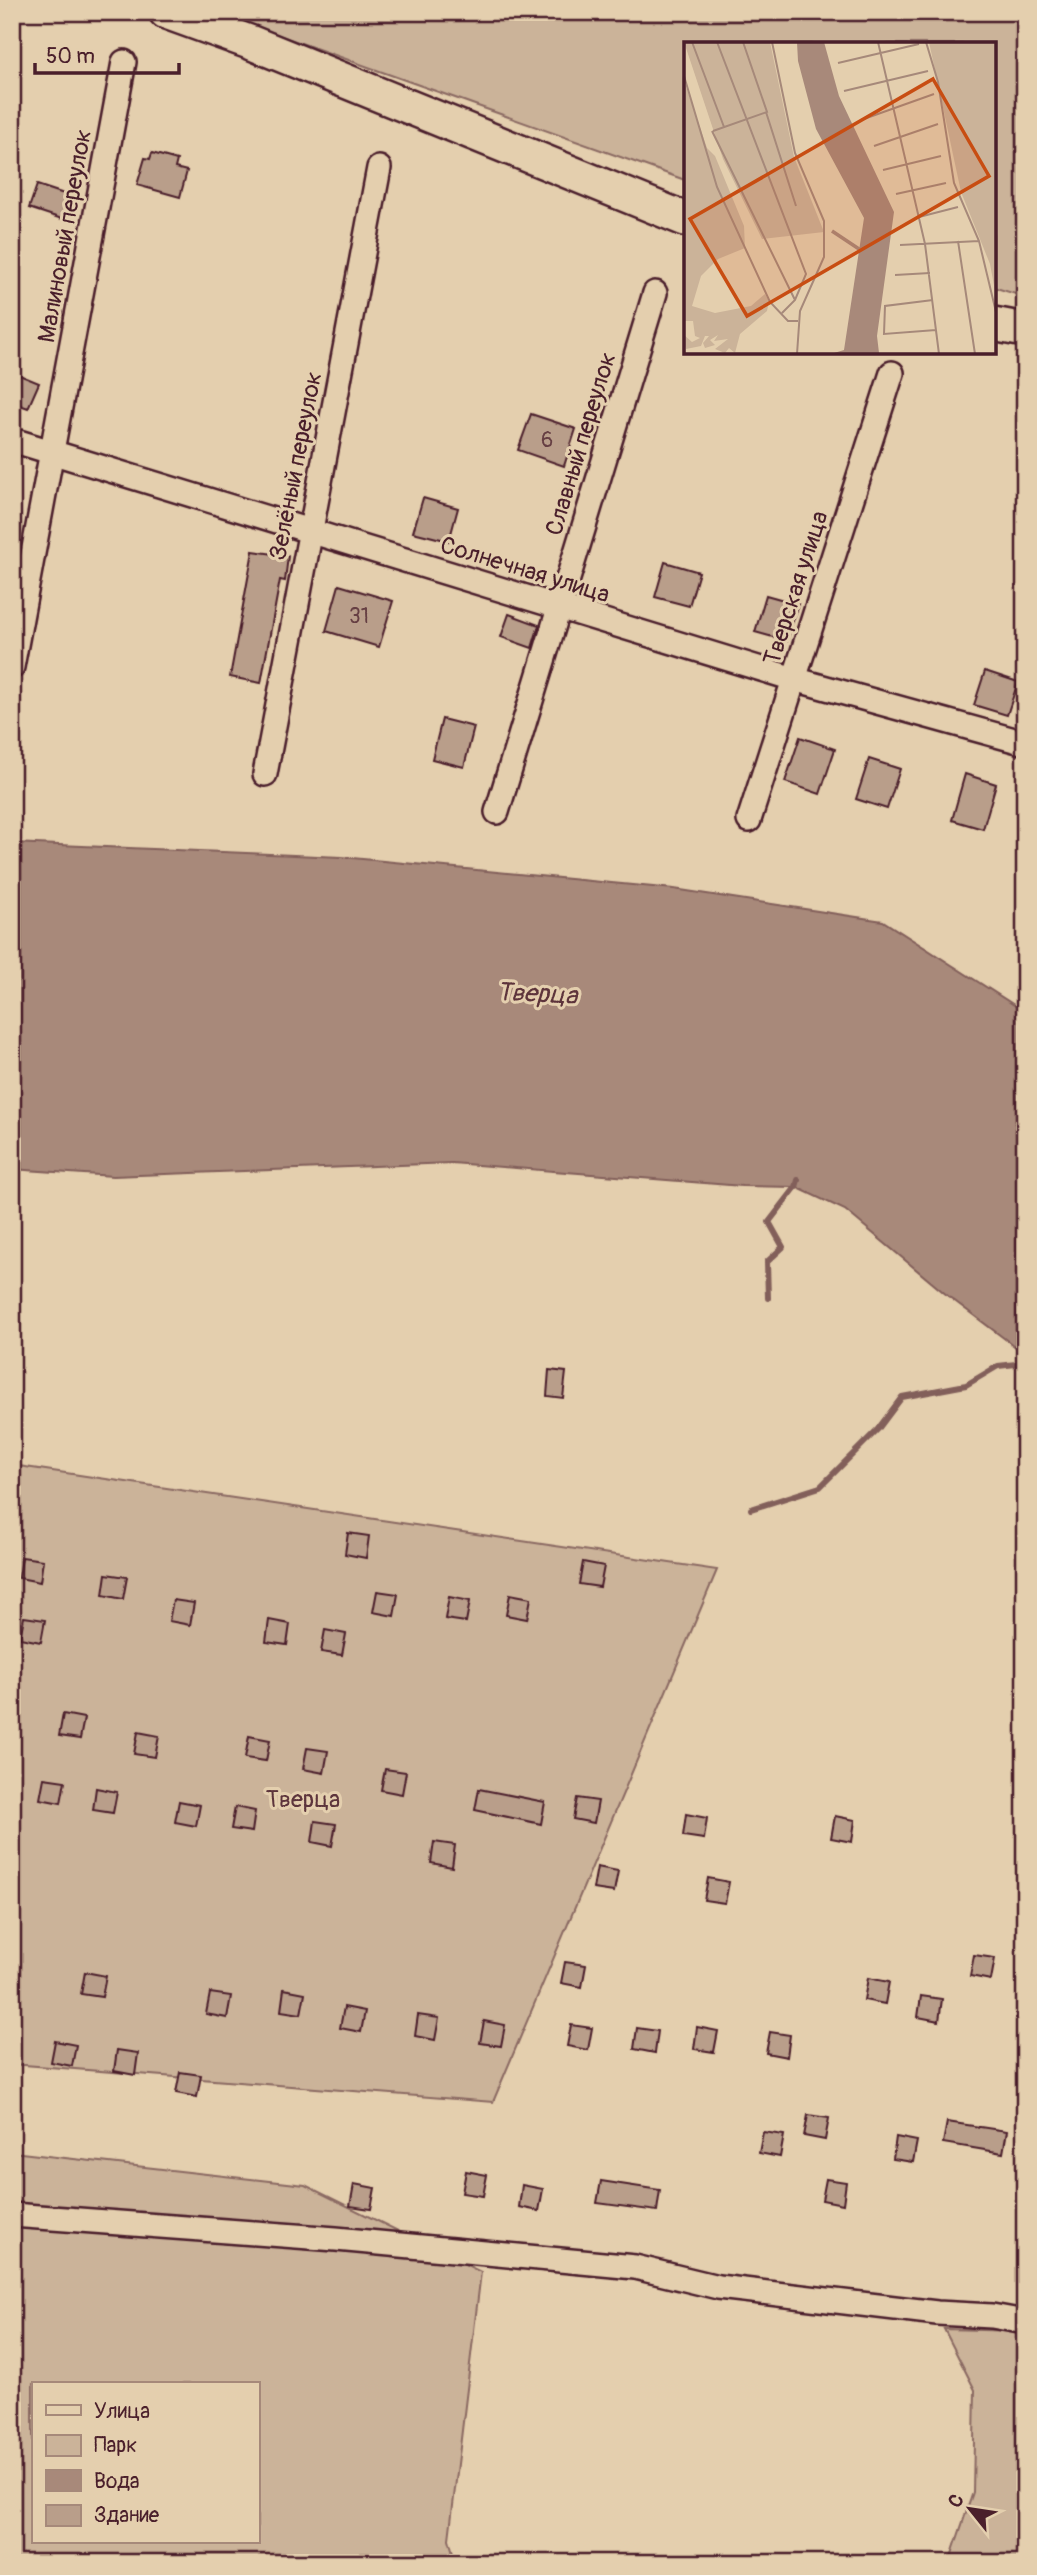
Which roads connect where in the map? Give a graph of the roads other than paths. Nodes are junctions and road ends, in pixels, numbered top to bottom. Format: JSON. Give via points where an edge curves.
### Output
{"nodes":[{"id":1,"x":166,"y":12,"type":"edge"},
{"id":2,"x":124,"y":62,"type":"dead end"},
{"id":3,"x":379,"y":168,"type":"dead end"},
{"id":4,"x":684,"y":219,"type":"edge"},
{"id":5,"x":655,"y":293,"type":"dead end"},
{"id":6,"x":995,"y":324,"type":"edge"},
{"id":7,"x":1025,"y":330,"type":"edge"},
{"id":8,"x":892,"y":373,"type":"dead end"},
{"id":9,"x":12,"y":440,"type":"edge"},
{"id":10,"x":52,"y":452,"type":"junction"},
{"id":11,"x":311,"y":531,"type":"junction"},
{"id":12,"x":559,"y":607,"type":"junction"},
{"id":13,"x":12,"y":667,"type":"edge"},
{"id":14,"x":794,"y":679,"type":"junction"},
{"id":15,"x":1025,"y":743,"type":"edge"},
{"id":16,"x":265,"y":774,"type":"dead end"},
{"id":17,"x":497,"y":812,"type":"dead end"},
{"id":18,"x":749,"y":820,"type":"dead end"},
{"id":19,"x":12,"y":2215,"type":"edge"},
{"id":20,"x":1025,"y":2322,"type":"edge"}],
"edges":[{"from":1,"to":4,"type":"main road"},
{"from":2,"to":10,"type":"street","name":"Малиновый переулок"},
{"from":3,"to":11,"type":"street","name":"Зелёный переулок"},
{"from":5,"to":12,"type":"street","name":"Славный переулок"},
{"from":6,"to":7,"type":"main road"},
{"from":8,"to":14,"type":"street","name":"Тверская улица"},
{"from":9,"to":10,"type":"street","name":"Солнечная улица"},
{"from":10,"to":11,"type":"street","name":"Солнечная улица"},
{"from":10,"to":13,"type":"street","name":"Малиновый переулок"},
{"from":11,"to":12,"type":"street","name":"Солнечная улица"},
{"from":11,"to":16,"type":"street","name":"Зелёный переулок"},
{"from":12,"to":14,"type":"street","name":"Солнечная улица"},
{"from":12,"to":17,"type":"street","name":"Славный переулок"},
{"from":14,"to":15,"type":"street","name":"Солнечная улица"},
{"from":14,"to":18,"type":"street","name":"Тверская улица"},
{"from":19,"to":20,"type":"street","via":[[635,2267],[718,2287]]}]}
